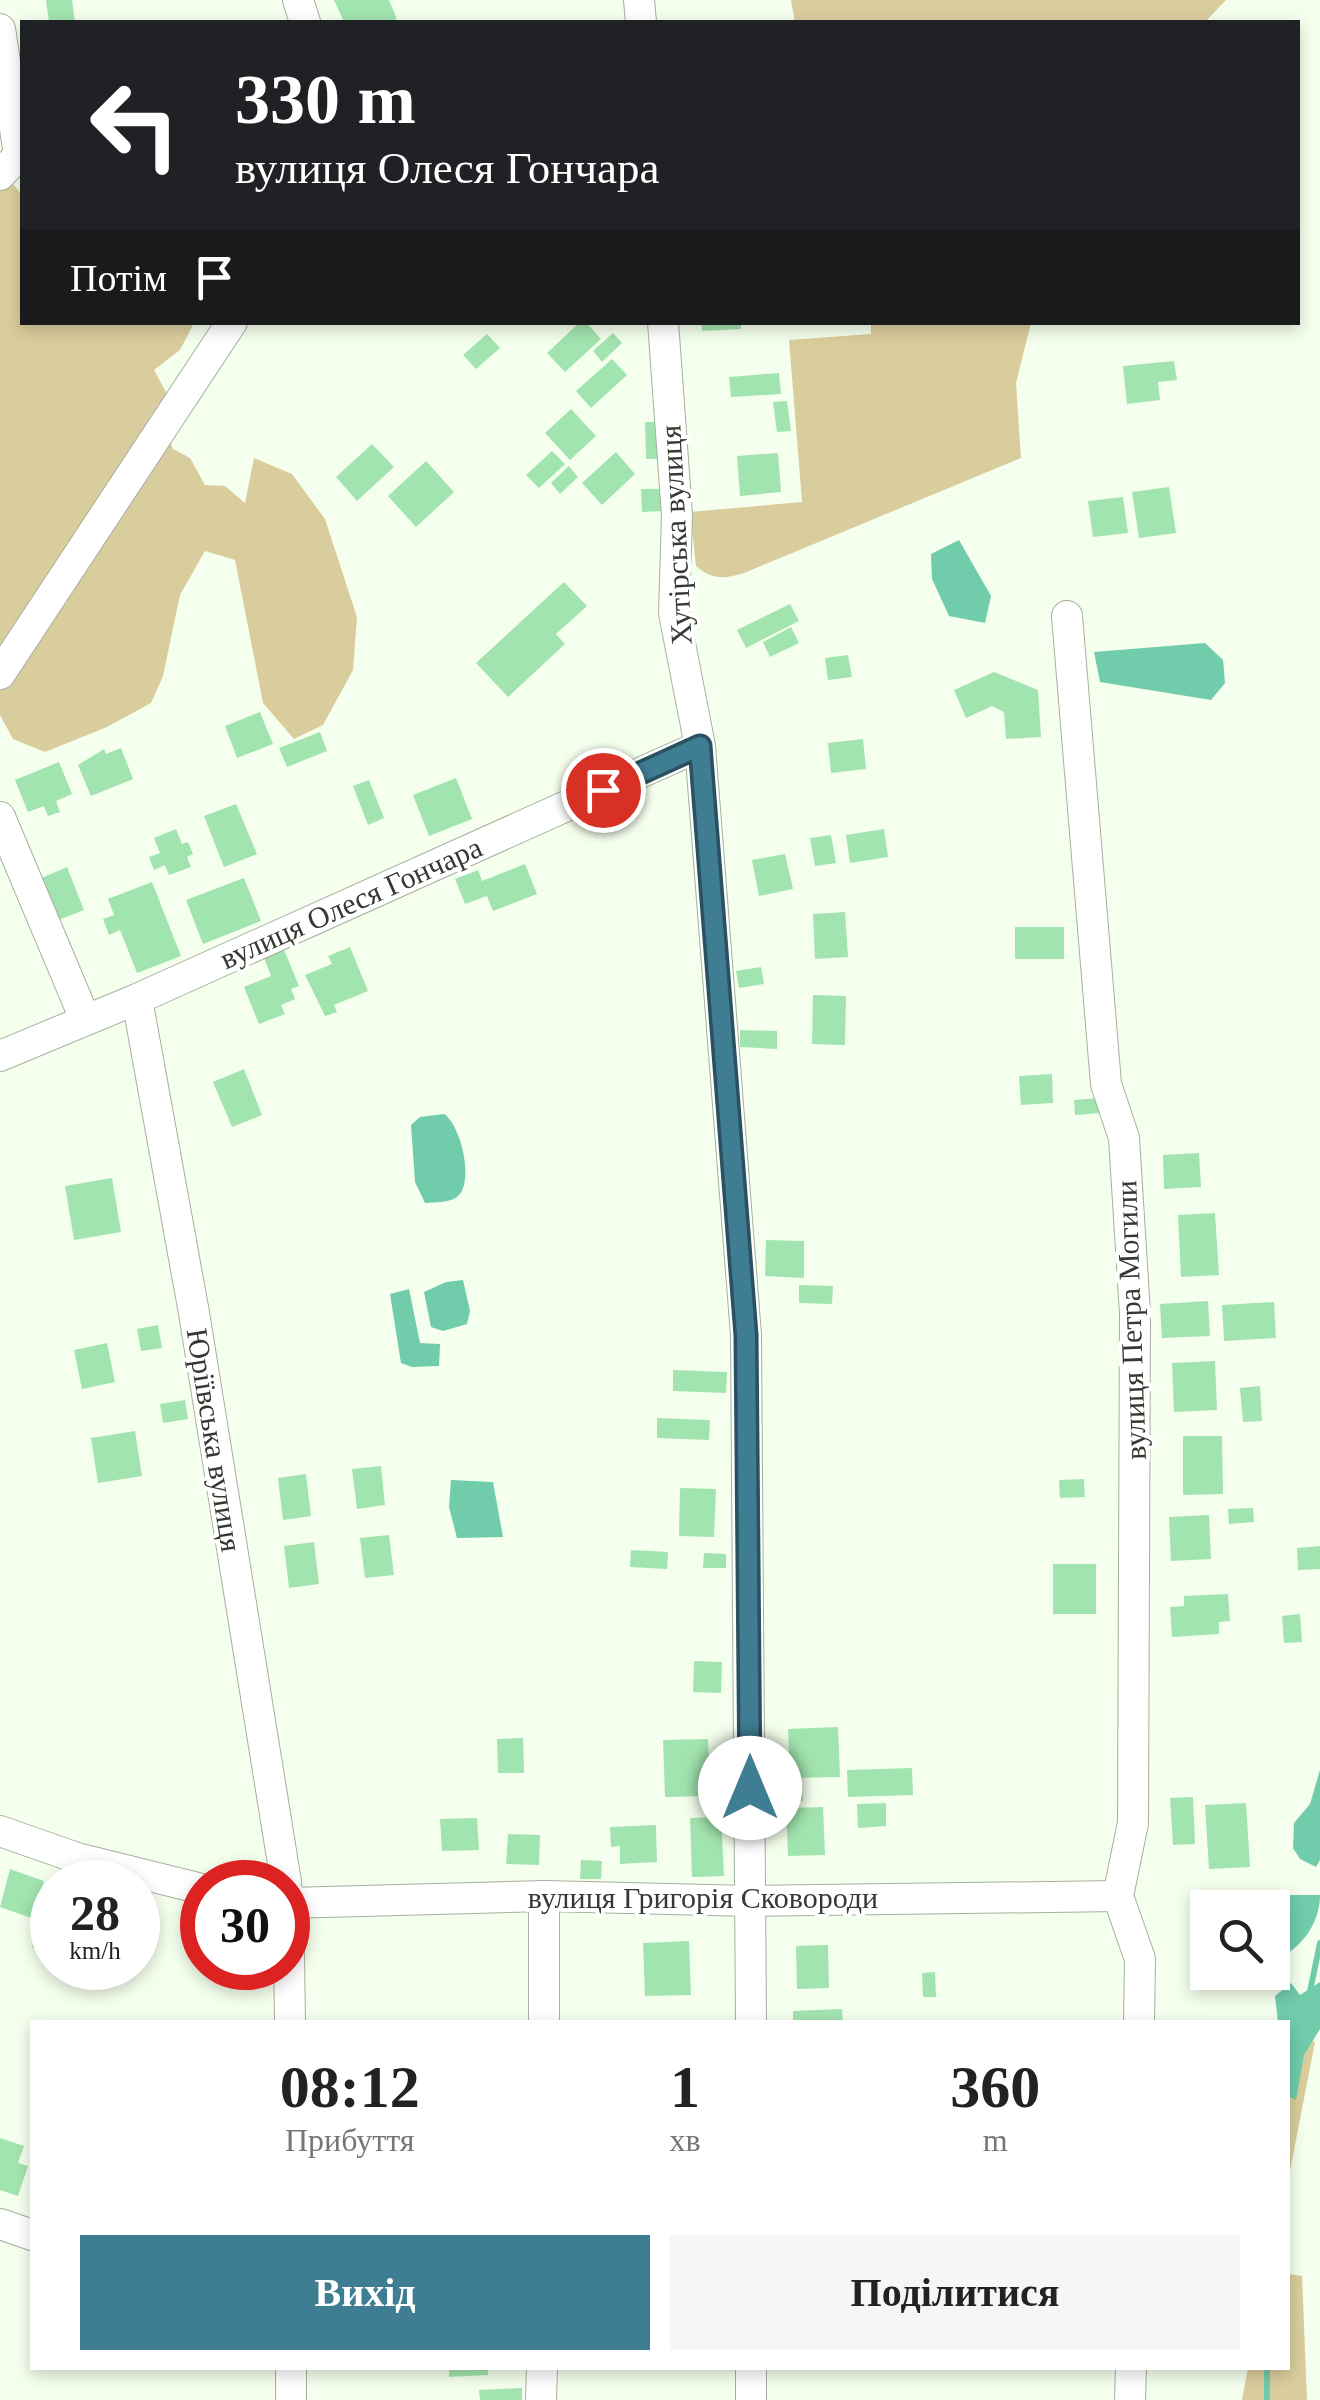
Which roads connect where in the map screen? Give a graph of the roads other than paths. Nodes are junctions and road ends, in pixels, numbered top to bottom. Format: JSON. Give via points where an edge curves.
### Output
{"nodes":[{"id":1,"x":0,"y":29,"type":"edge"},
{"id":2,"x":0,"y":174,"type":"edge"},
{"id":3,"x":230,"y":325,"type":"edge"},
{"id":4,"x":663,"y":325,"type":"edge"},
{"id":5,"x":1067,"y":616,"type":"dead end"},
{"id":6,"x":0,"y":674,"type":"edge"},
{"id":7,"x":700,"y":746,"type":"junction"},
{"id":8,"x":0,"y":817,"type":"edge"},
{"id":9,"x":137,"y":999,"type":"junction"},
{"id":10,"x":85,"y":1019,"type":"junction"},
{"id":11,"x":0,"y":1056,"type":"edge"},
{"id":12,"x":0,"y":1831,"type":"edge"},
{"id":13,"x":282,"y":1860,"type":"edge"},
{"id":14,"x":180,"y":1884,"type":"edge"},
{"id":15,"x":310,"y":1896,"type":"edge"},
{"id":16,"x":544,"y":1896,"type":"junction"},
{"id":17,"x":1118,"y":1896,"type":"junction"},
{"id":18,"x":750,"y":1901,"type":"junction"},
{"id":19,"x":289,"y":1990,"type":"edge"},
{"id":20,"x":290,"y":2020,"type":"edge"},
{"id":21,"x":544,"y":2020,"type":"edge"},
{"id":22,"x":751,"y":2020,"type":"edge"},
{"id":23,"x":1139,"y":2020,"type":"edge"},
{"id":24,"x":0,"y":2224,"type":"edge"},
{"id":25,"x":30,"y":2234,"type":"edge"},
{"id":26,"x":291,"y":2370,"type":"edge"},
{"id":27,"x":542,"y":2370,"type":"edge"},
{"id":28,"x":751,"y":2370,"type":"edge"},
{"id":29,"x":1131,"y":2370,"type":"edge"},
{"id":30,"x":291,"y":2400,"type":"edge"},
{"id":31,"x":542,"y":2400,"type":"edge"},
{"id":32,"x":751,"y":2400,"type":"edge"},
{"id":33,"x":1130,"y":2400,"type":"edge"}],
"edges":[{"from":1,"to":2,"type":"street","via":[[19,155]]},
{"from":3,"to":6,"type":"street"},
{"from":4,"to":7,"type":"street","name":"Хутірська вулиця","via":[[676,515],[674,613]]},
{"from":5,"to":17,"type":"street","name":"вулиця Петра Могили","via":[[1106,1084],[1124,1138],[1135,1312],[1134,1823]]},
{"from":7,"to":9,"type":"street","name":"вулиця Олеся Гончара"},
{"from":7,"to":18,"type":"street","name":"Хутірська вулиця","via":[[746,1335]]},
{"from":8,"to":10,"type":"street"},
{"from":9,"to":10,"type":"street","name":"вулиця Олеся Гончара"},
{"from":9,"to":13,"type":"street","name":"Юріївська вулиця"},
{"from":10,"to":11,"type":"street","name":"вулиця Олеся Гончара"},
{"from":12,"to":14,"type":"street"},
{"from":15,"to":16,"type":"street","name":"вулиця Григорія Сковороди"},
{"from":16,"to":18,"type":"street","name":"вулиця Григорія Сковороди"},
{"from":16,"to":21,"type":"street"},
{"from":17,"to":18,"type":"street","name":"вулиця Григорія Сковороди"},
{"from":17,"to":23,"type":"street","via":[[1140,1960]]},
{"from":18,"to":22,"type":"street","name":"Хутірська вулиця"},
{"from":19,"to":20,"type":"street","name":"Юріївська вулиця"},
{"from":24,"to":25,"type":"street"},
{"from":26,"to":30,"type":"street"},
{"from":27,"to":31,"type":"street"},
{"from":28,"to":32,"type":"street"},
{"from":29,"to":33,"type":"street"}]}
